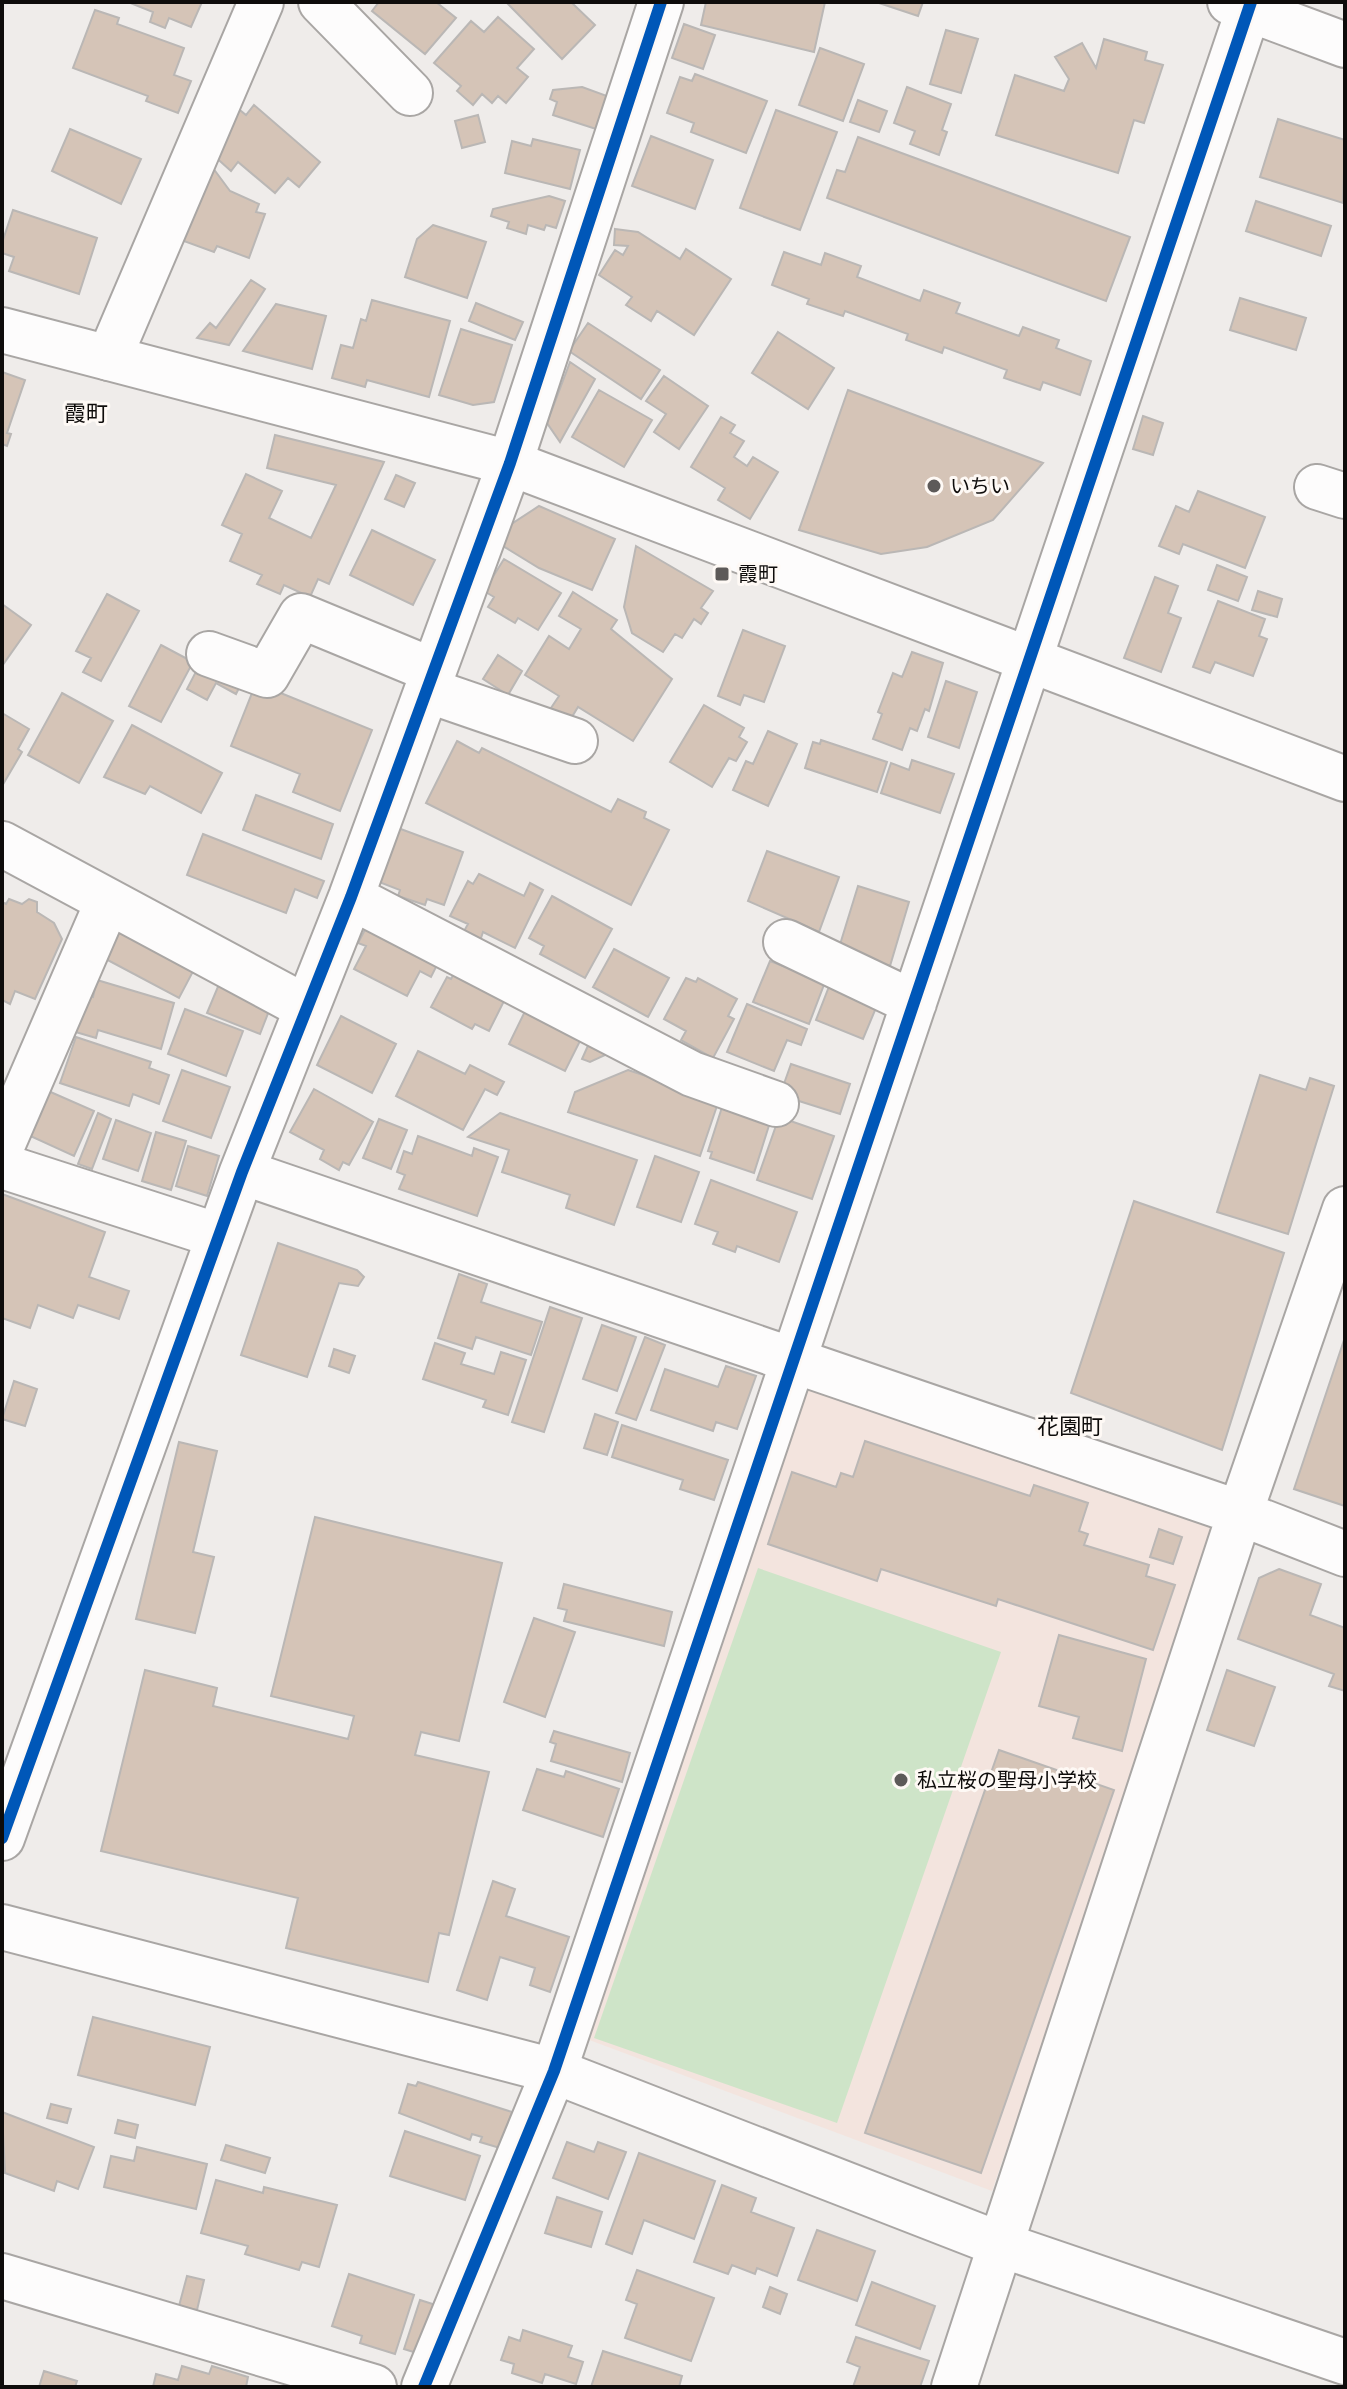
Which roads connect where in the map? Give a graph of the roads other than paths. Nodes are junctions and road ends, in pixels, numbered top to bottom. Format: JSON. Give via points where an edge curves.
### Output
{"nodes":[{"id":1,"x":261,"y":2,"type":"edge"},
{"id":2,"x":321,"y":2,"type":"edge"},
{"id":3,"x":661,"y":2,"type":"edge"},
{"id":4,"x":1243,"y":5,"type":"edge"},
{"id":5,"x":1345,"y":45,"type":"edge"},
{"id":6,"x":410,"y":93,"type":"dead end"},
{"id":7,"x":2,"y":330,"type":"edge"},
{"id":8,"x":109,"y":358,"type":"junction"},
{"id":9,"x":510,"y":463,"type":"junction"},
{"id":10,"x":209,"y":654,"type":"dead end"},
{"id":11,"x":1028,"y":658,"type":"junction"},
{"id":12,"x":430,"y":680,"type":"junction"},
{"id":13,"x":575,"y":741,"type":"dead end"},
{"id":14,"x":1345,"y":779,"type":"edge"},
{"id":15,"x":2,"y":844,"type":"edge"},
{"id":16,"x":351,"y":897,"type":"junction"},
{"id":17,"x":108,"y":901,"type":"junction"},
{"id":18,"x":786,"y":942,"type":"dead end"},
{"id":19,"x":914,"y":1003,"type":"junction"},
{"id":20,"x":307,"y":1008,"type":"junction"},
{"id":21,"x":776,"y":1104,"type":"dead end"},
{"id":22,"x":2,"y":1146,"type":"edge"},
{"id":23,"x":2,"y":1166,"type":"edge"},
{"id":24,"x":242,"y":1172,"type":"junction"},
{"id":25,"x":1345,"y":1209,"type":"edge"},
{"id":26,"x":219,"y":1236,"type":"junction"},
{"id":27,"x":797,"y":1360,"type":"junction"},
{"id":28,"x":1240,"y":1513,"type":"junction"},
{"id":29,"x":1345,"y":1554,"type":"edge"},
{"id":30,"x":2,"y":1838,"type":"edge"},
{"id":31,"x":2,"y":1927,"type":"edge"},
{"id":32,"x":554,"y":2071,"type":"junction"},
{"id":33,"x":999,"y":2244,"type":"junction"},
{"id":34,"x":2,"y":2276,"type":"edge"},
{"id":35,"x":1345,"y":2362,"type":"edge"},
{"id":36,"x":374,"y":2387,"type":"edge"},
{"id":37,"x":424,"y":2387,"type":"edge"},
{"id":38,"x":954,"y":2387,"type":"edge"}],
"edges":[{"from":1,"to":8,"type":"street"},
{"from":2,"to":6,"type":"street"},
{"from":3,"to":9,"type":"street"},
{"from":4,"to":5,"type":"street"},
{"from":4,"to":11,"type":"street"},
{"from":7,"to":8,"type":"street"},
{"from":8,"to":9,"type":"street"},
{"from":9,"to":11,"type":"street"},
{"from":9,"to":12,"type":"street"},
{"from":10,"to":12,"type":"street","via":[[267,675],[301,616]]},
{"from":11,"to":14,"type":"street"},
{"from":11,"to":19,"type":"street"},
{"from":12,"to":13,"type":"street"},
{"from":12,"to":16,"type":"street"},
{"from":15,"to":17,"type":"street"},
{"from":16,"to":20,"type":"street"},
{"from":16,"to":21,"type":"street","via":[[665,1061]]},
{"from":17,"to":20,"type":"street"},
{"from":17,"to":22,"type":"street"},
{"from":18,"to":19,"type":"street"},
{"from":19,"to":27,"type":"street"},
{"from":20,"to":24,"type":"street"},
{"from":23,"to":26,"type":"street"},
{"from":24,"to":26,"type":"street"},
{"from":24,"to":27,"type":"street"},
{"from":25,"to":28,"type":"street"},
{"from":26,"to":30,"type":"street"},
{"from":27,"to":28,"type":"street"},
{"from":27,"to":32,"type":"street"},
{"from":28,"to":29,"type":"street"},
{"from":28,"to":33,"type":"street"},
{"from":31,"to":32,"type":"street"},
{"from":32,"to":33,"type":"street"},
{"from":32,"to":37,"type":"street"},
{"from":33,"to":35,"type":"street"},
{"from":33,"to":38,"type":"street"},
{"from":34,"to":36,"type":"street"}]}
